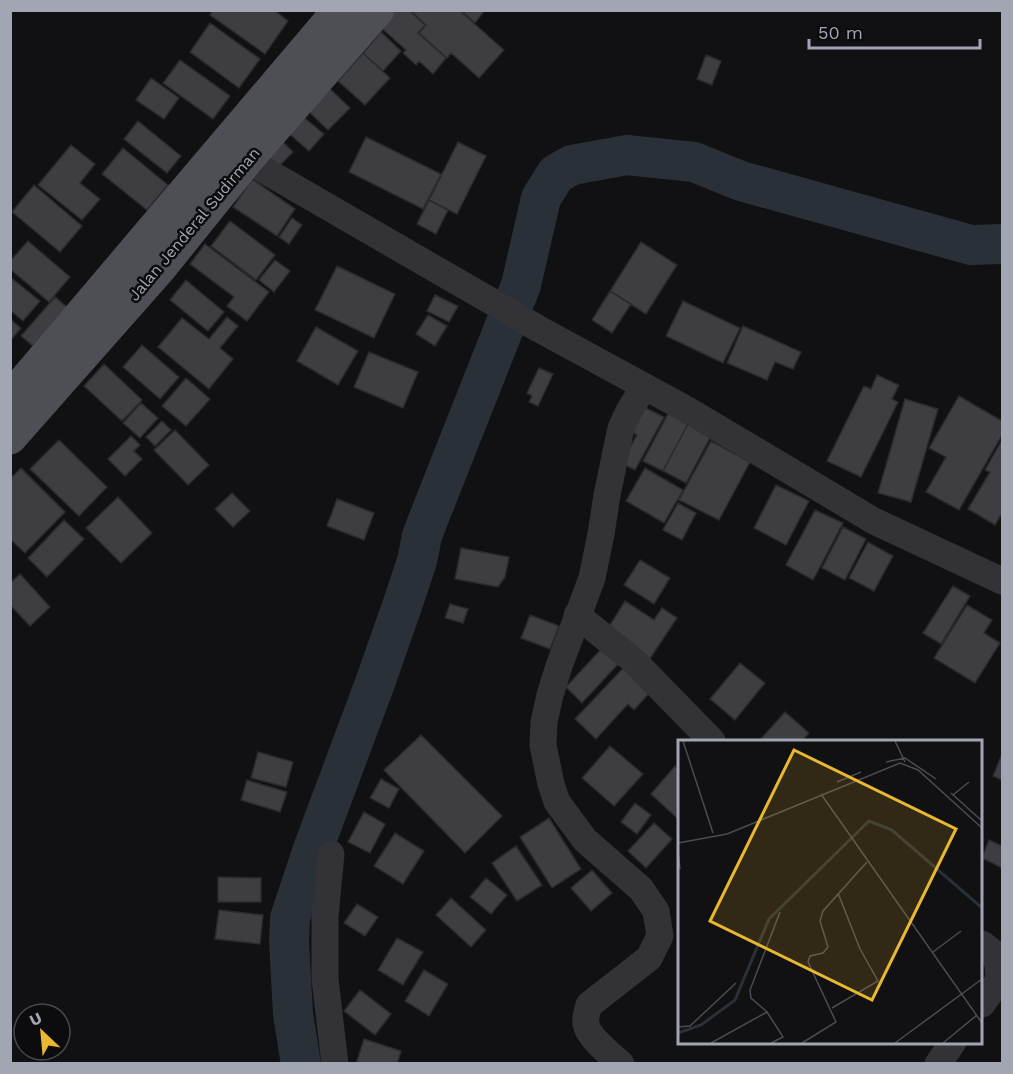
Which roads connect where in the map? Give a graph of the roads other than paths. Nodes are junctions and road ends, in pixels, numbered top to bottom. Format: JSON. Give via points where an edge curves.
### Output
{"nodes":[{"id":1,"x":339,"y":10,"type":"edge"},
{"id":2,"x":368,"y":14,"type":"edge"},
{"id":3,"x":247,"y":159,"type":"junction"},
{"id":4,"x":644,"y":387,"type":"junction"},
{"id":5,"x":10,"y":398,"type":"edge"},
{"id":6,"x":10,"y":438,"type":"edge"},
{"id":7,"x":1002,"y":581,"type":"edge"},
{"id":8,"x":577,"y":615,"type":"junction"},
{"id":9,"x":711,"y":740,"type":"edge"},
{"id":10,"x":331,"y":854,"type":"dead end"},
{"id":11,"x":983,"y":945,"type":"edge"},
{"id":12,"x":983,"y":1001,"type":"edge"},
{"id":13,"x":952,"y":1044,"type":"edge"},
{"id":14,"x":334,"y":1064,"type":"edge"},
{"id":15,"x":621,"y":1064,"type":"edge"},
{"id":16,"x":938,"y":1064,"type":"edge"}],
"edges":[{"from":1,"to":5,"type":"main road","name":"Jalan Jenderal Sudirman"},
{"from":2,"to":3,"type":"main road","name":"Jalan Jenderal Sudirman"},
{"from":3,"to":4,"type":"street"},
{"from":3,"to":6,"type":"main road","name":"Jalan Jenderal Sudirman","via":[[161,267]]},
{"from":4,"to":7,"type":"street","via":[[874,521]]},
{"from":4,"to":8,"type":"street","via":[[621,428],[592,578]]},
{"from":8,"to":9,"type":"street","via":[[634,661]]},
{"from":8,"to":15,"type":"street","via":[[544,722],[543,745],[551,784],[557,802],[585,840],[641,889],[656,911],[660,936],[649,957],[589,1005],[586,1026]]},
{"from":10,"to":14,"type":"street","via":[[325,979]]},
{"from":11,"to":12,"type":"street","via":[[998,963],[999,980]]},
{"from":13,"to":16,"type":"street"}]}
